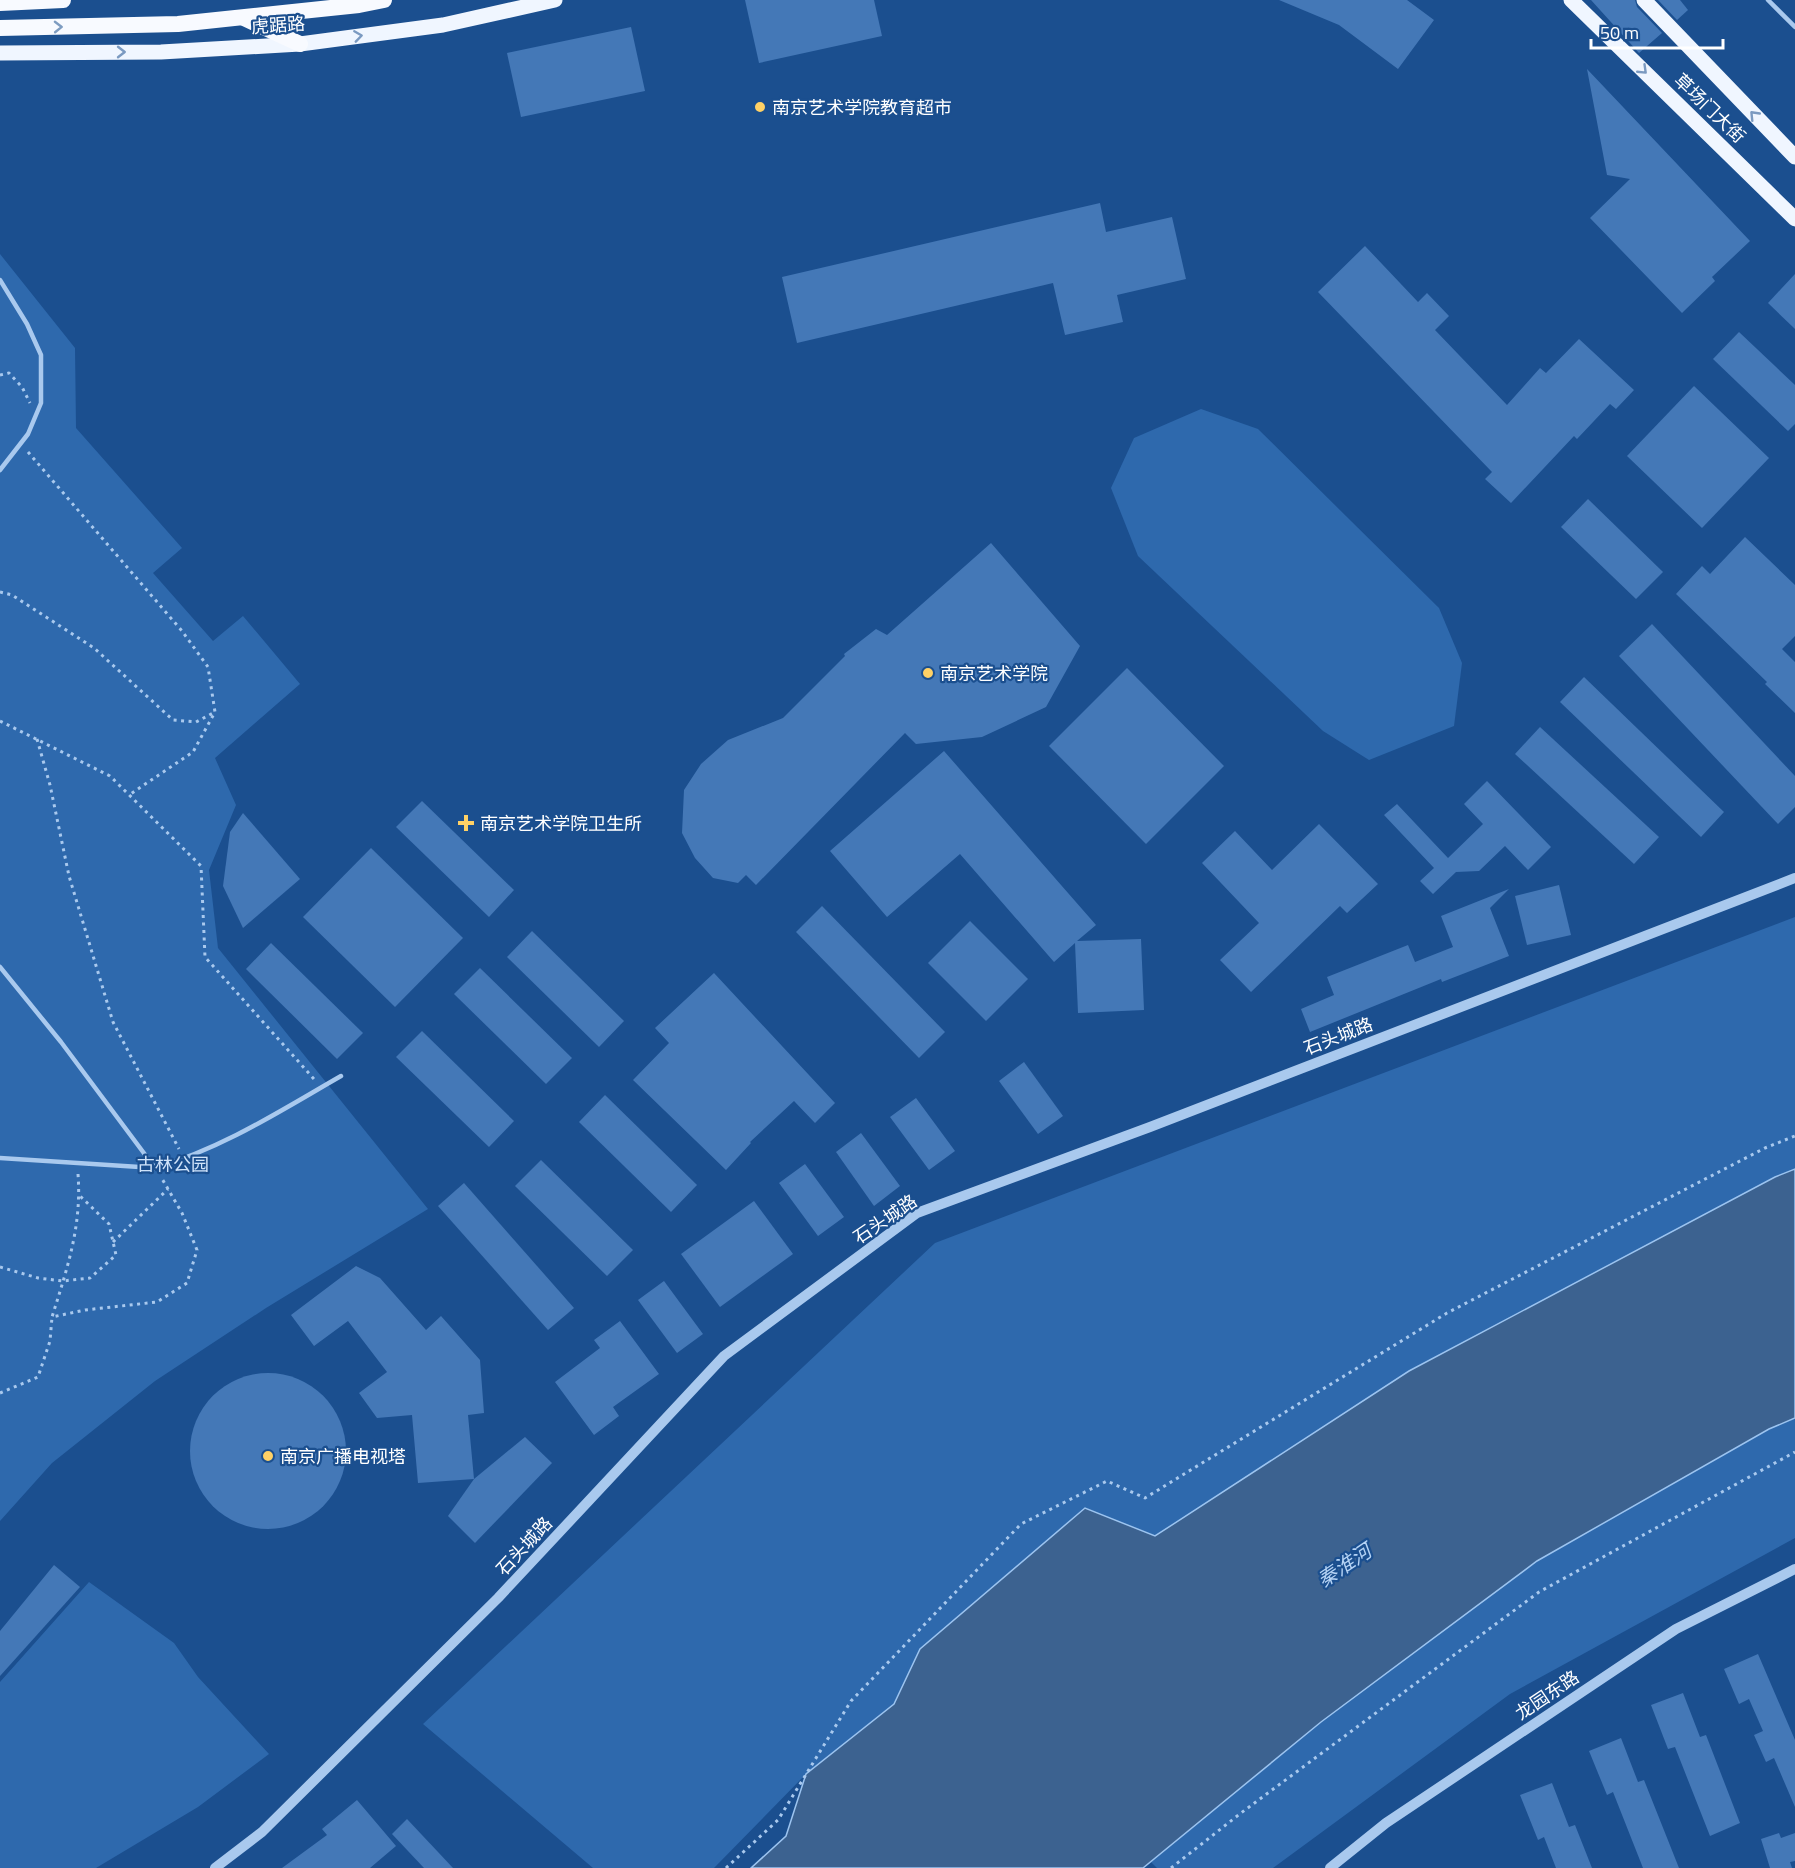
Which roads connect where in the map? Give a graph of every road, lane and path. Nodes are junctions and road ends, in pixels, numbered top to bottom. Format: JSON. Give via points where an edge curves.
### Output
{"nodes":[{"id":1,"x":63,"y":0,"type":"edge"},
{"id":2,"x":384,"y":0,"type":"edge"},
{"id":3,"x":555,"y":0,"type":"edge"},
{"id":4,"x":1571,"y":0,"type":"edge"},
{"id":5,"x":1644,"y":0,"type":"edge"},
{"id":6,"x":1768,"y":0,"type":"edge"},
{"id":7,"x":0,"y":3,"type":"edge"},
{"id":8,"x":243,"y":17,"type":"junction"},
{"id":9,"x":1795,"y":27,"type":"edge"},
{"id":10,"x":0,"y":28,"type":"edge"},
{"id":11,"x":300,"y":44,"type":"junction"},
{"id":12,"x":0,"y":53,"type":"edge"},
{"id":13,"x":1795,"y":157,"type":"edge"},
{"id":14,"x":1795,"y":219,"type":"edge"},
{"id":15,"x":0,"y":280,"type":"edge"},
{"id":16,"x":0,"y":375,"type":"edge"},
{"id":17,"x":35,"y":415,"type":"junction"},
{"id":18,"x":21,"y":443,"type":"junction"},
{"id":19,"x":0,"y":470,"type":"edge"},
{"id":20,"x":0,"y":592,"type":"edge"},
{"id":21,"x":214,"y":712,"type":"junction"},
{"id":22,"x":0,"y":721,"type":"edge"},
{"id":23,"x":37,"y":739,"type":"junction"},
{"id":24,"x":129,"y":795,"type":"junction"},
{"id":25,"x":1795,"y":878,"type":"edge"},
{"id":26,"x":0,"y":968,"type":"edge"},
{"id":27,"x":341,"y":1076,"type":"dead end"},
{"id":28,"x":321,"y":1087,"type":"junction"},
{"id":29,"x":1795,"y":1137,"type":"edge"},
{"id":30,"x":0,"y":1158,"type":"edge"},
{"id":31,"x":185,"y":1159,"type":"junction"},
{"id":32,"x":77,"y":1163,"type":"junction"},
{"id":33,"x":155,"y":1168,"type":"junction"},
{"id":34,"x":168,"y":1189,"type":"junction"},
{"id":35,"x":80,"y":1196,"type":"junction"},
{"id":36,"x":113,"y":1242,"type":"junction"},
{"id":37,"x":0,"y":1268,"type":"edge"},
{"id":38,"x":63,"y":1281,"type":"junction"},
{"id":39,"x":52,"y":1317,"type":"junction"},
{"id":40,"x":0,"y":1393,"type":"edge"},
{"id":41,"x":1795,"y":1452,"type":"edge"},
{"id":42,"x":1795,"y":1569,"type":"edge"},
{"id":43,"x":215,"y":1868,"type":"edge"},
{"id":44,"x":726,"y":1868,"type":"edge"},
{"id":45,"x":1171,"y":1868,"type":"edge"},
{"id":46,"x":1330,"y":1868,"type":"edge"}],
"edges":[{"from":1,"to":7,"type":"highway"},
{"from":2,"to":8,"type":"highway"},
{"from":11,"to":3,"type":"main road","name":"虎踞路","one_way":true,"via":[[443,25]]},
{"from":4,"to":14,"type":"main road","name":"草场门大街","one_way":true},
{"from":13,"to":5,"type":"main road","name":"草场门大街","one_way":true},
{"from":6,"to":9,"type":"lane"},
{"from":10,"to":8,"type":"highway","one_way":true,"via":[[178,24]]},
{"from":8,"to":11,"type":"highway"},
{"from":12,"to":11,"type":"main road","name":"虎踞路","one_way":true,"via":[[161,52]]},
{"from":15,"to":17,"type":"lane","via":[[41,355],[40,403]]},
{"from":16,"to":17,"type":"path","via":[[9,373],[22,387]]},
{"from":17,"to":18,"type":"lane"},
{"from":18,"to":19,"type":"lane"},
{"from":18,"to":21,"type":"path","via":[[182,631],[208,667]]},
{"from":20,"to":21,"type":"path","via":[[12,595],[94,648],[173,720],[196,722]]},
{"from":21,"to":24,"type":"path","via":[[193,752]]},
{"from":22,"to":23,"type":"path"},
{"from":23,"to":24,"type":"path","via":[[110,776]]},
{"from":23,"to":31,"type":"path","via":[[69,876],[113,1022]]},
{"from":24,"to":28,"type":"path","via":[[201,866],[205,957]]},
{"from":25,"to":43,"type":"street","name":"石头城路","via":[[917,1213],[724,1356],[498,1598],[262,1832]]},
{"from":26,"to":33,"type":"lane"},
{"from":27,"to":28,"type":"lane"},
{"from":28,"to":31,"type":"lane","via":[[229,1140]]},
{"from":29,"to":44,"type":"path","via":[[1754,1154],[1447,1313],[1145,1497],[1107,1482],[1021,1524],[850,1701],[778,1820]]},
{"from":30,"to":32,"type":"lane"},
{"from":31,"to":33,"type":"lane"},
{"from":32,"to":33,"type":"lane"},
{"from":32,"to":35,"type":"path"},
{"from":33,"to":34,"type":"path"},
{"from":34,"to":36,"type":"path"},
{"from":34,"to":39,"type":"path","via":[[196,1250],[187,1283],[157,1302]]},
{"from":35,"to":36,"type":"path","via":[[109,1224]]},
{"from":35,"to":38,"type":"path"},
{"from":36,"to":38,"type":"path","via":[[116,1255],[90,1278]]},
{"from":37,"to":38,"type":"path"},
{"from":38,"to":39,"type":"path"},
{"from":39,"to":40,"type":"path","via":[[50,1341],[38,1377]]},
{"from":41,"to":45,"type":"path","via":[[1539,1592]]},
{"from":42,"to":46,"type":"street","name":"龙园东路","via":[[1676,1629],[1386,1823]]}]}
